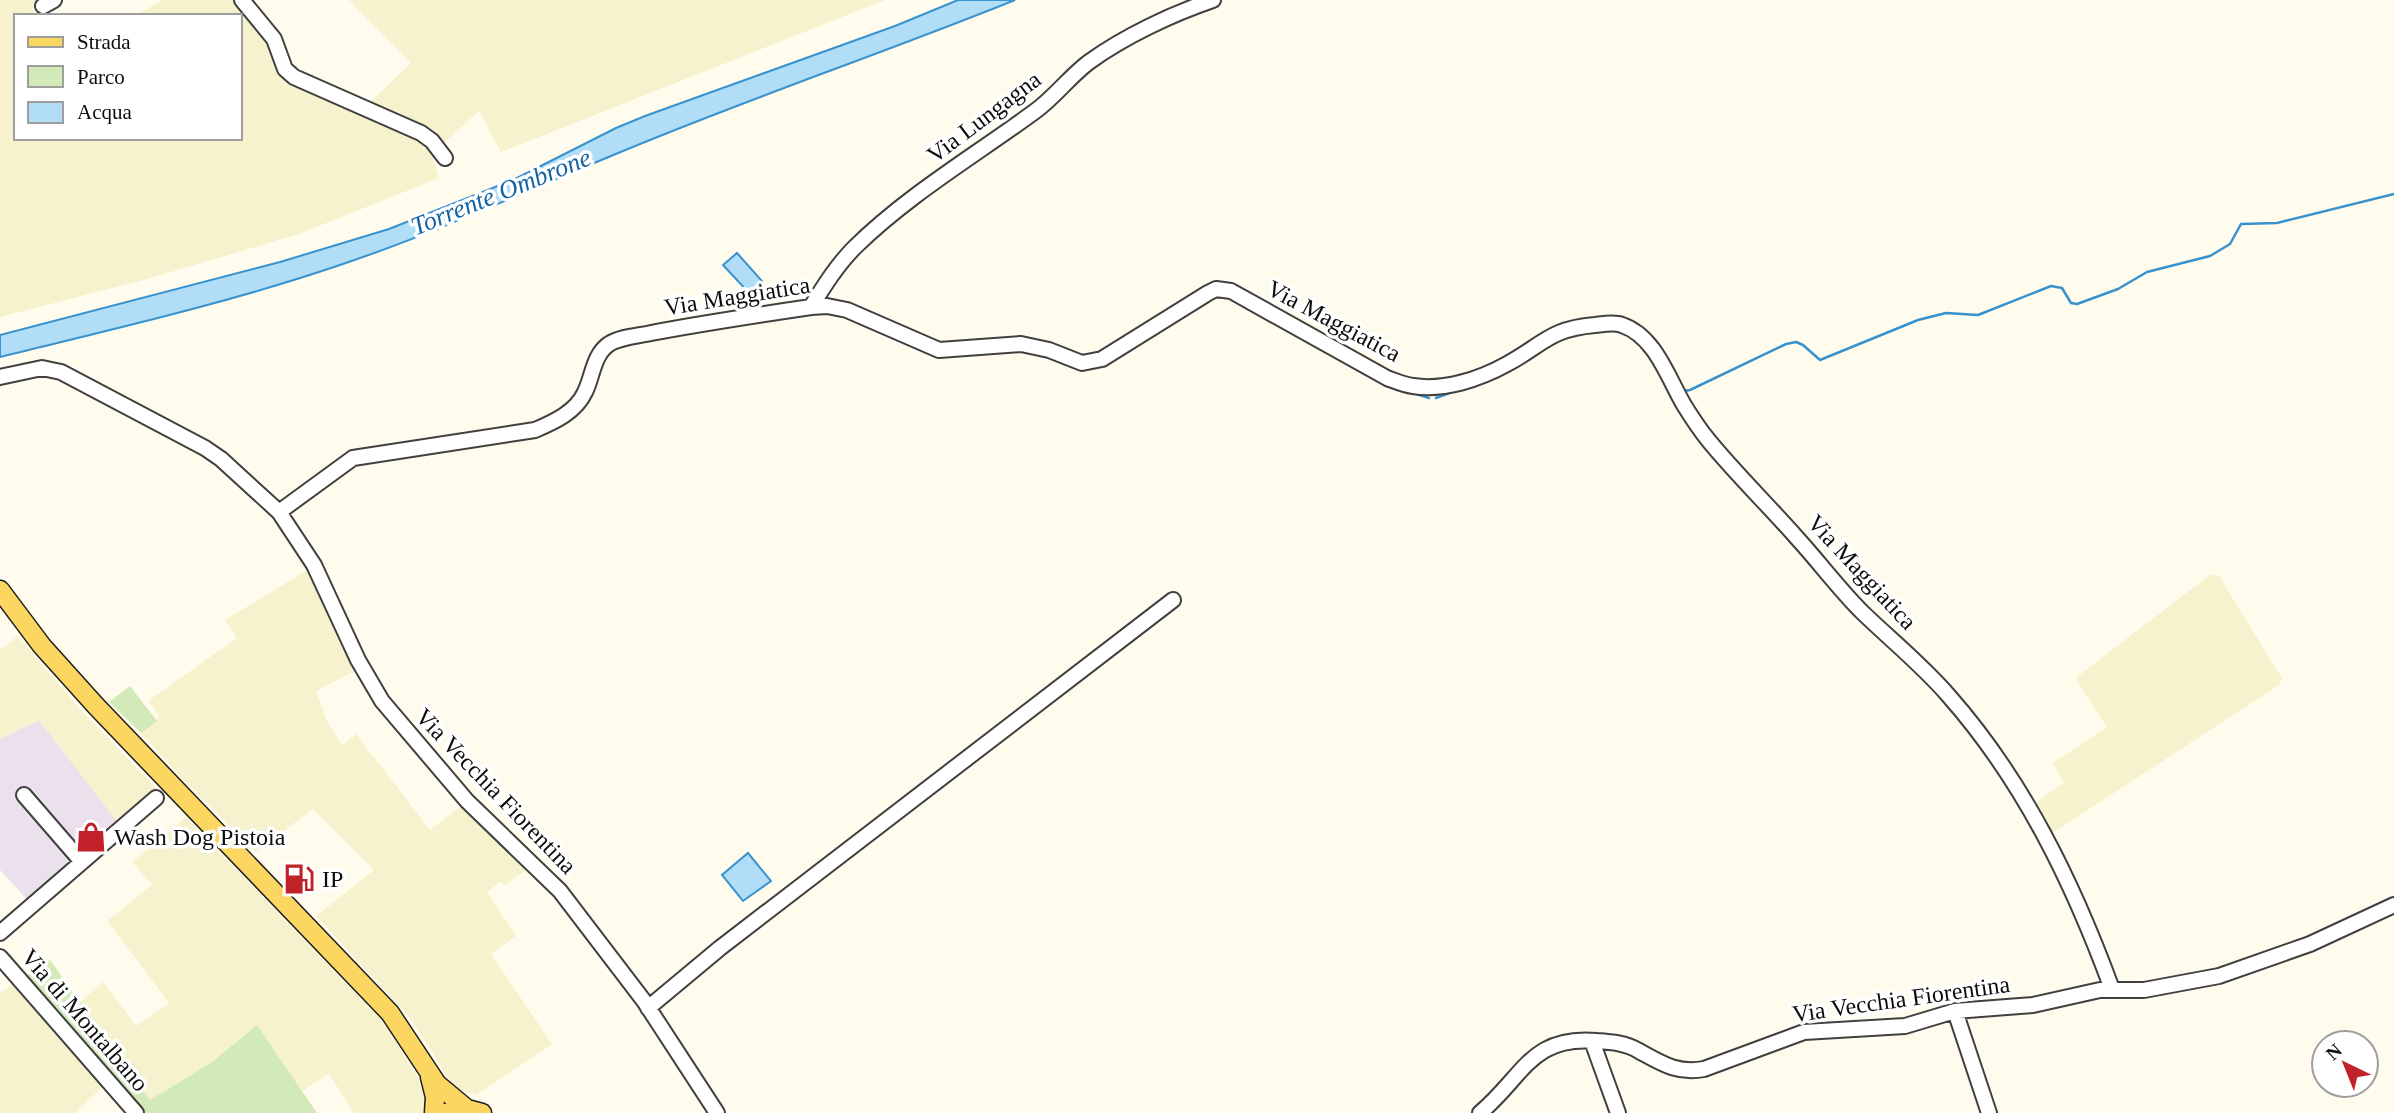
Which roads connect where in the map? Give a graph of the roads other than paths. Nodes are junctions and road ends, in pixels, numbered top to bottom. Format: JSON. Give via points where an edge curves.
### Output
{"nodes":[{"id":1,"x":242,"y":0,"type":"edge"},
{"id":2,"x":1213,"y":0,"type":"edge"},
{"id":3,"x":445,"y":158,"type":"dead end"},
{"id":4,"x":811,"y":307,"type":"junction"},
{"id":5,"x":0,"y":377,"type":"edge"},
{"id":6,"x":279,"y":512,"type":"junction"},
{"id":7,"x":0,"y":590,"type":"edge"},
{"id":8,"x":1173,"y":600,"type":"dead end"},
{"id":9,"x":24,"y":794,"type":"dead end"},
{"id":10,"x":156,"y":798,"type":"dead end"},
{"id":11,"x":82,"y":862,"type":"junction"},
{"id":12,"x":2394,"y":905,"type":"edge"},
{"id":13,"x":0,"y":933,"type":"edge"},
{"id":14,"x":0,"y":957,"type":"edge"},
{"id":15,"x":2112,"y":989,"type":"junction"},
{"id":16,"x":648,"y":1007,"type":"junction"},
{"id":17,"x":1955,"y":1011,"type":"junction"},
{"id":18,"x":1592,"y":1041,"type":"junction"},
{"id":19,"x":429,"y":1074,"type":"junction"},
{"id":20,"x":474,"y":1111,"type":"edge"},
{"id":21,"x":136,"y":1113,"type":"edge"},
{"id":22,"x":434,"y":1113,"type":"edge"},
{"id":23,"x":445,"y":1113,"type":"edge"},
{"id":24,"x":717,"y":1113,"type":"edge"},
{"id":25,"x":1480,"y":1113,"type":"edge"},
{"id":26,"x":1618,"y":1113,"type":"edge"},
{"id":27,"x":1989,"y":1113,"type":"edge"}],
"edges":[{"from":1,"to":3,"type":"street","via":[[274,39],[285,69],[294,77],[415,129]]},
{"from":2,"to":4,"type":"street","name":"Via Lungagna","via":[[1182,10],[1088,63],[1038,110],[877,227],[836,268]]},
{"from":4,"to":6,"type":"street","name":"Via Maggiatica","via":[[615,341],[597,358],[585,393],[554,422],[535,430],[353,458]]},
{"from":4,"to":15,"type":"street","name":"Via Maggiatica","via":[[847,310],[939,350],[1021,344],[1087,363],[1102,359],[1216,289],[1226,289],[1387,378],[1436,387],[1505,365],[1561,331],[1614,324],[1629,328],[1653,351],[1693,420],[1734,471],[1864,613],[1948,695],[1997,759],[2043,831]]},
{"from":5,"to":6,"type":"street","name":"Via Vecchia Fiorentina","via":[[43,368],[61,372],[205,448]]},
{"from":6,"to":16,"type":"street","name":"Via Vecchia Fiorentina","via":[[314,565],[359,660],[390,712],[467,801],[560,891]]},
{"from":7,"to":19,"type":"main road","via":[[96,706],[390,1013]]},
{"from":8,"to":16,"type":"street"},
{"from":9,"to":11,"type":"street"},
{"from":10,"to":11,"type":"street"},
{"from":11,"to":13,"type":"street"},
{"from":12,"to":15,"type":"street","name":"Via Vecchia Fiorentina","via":[[2300,948],[2219,976],[2144,990]]},
{"from":14,"to":21,"type":"street","name":"Via di Montalbano"},
{"from":15,"to":17,"type":"street","name":"Via Vecchia Fiorentina","via":[[2033,1005]]},
{"from":16,"to":24,"type":"street","name":"Via Vecchia Fiorentina"},
{"from":17,"to":18,"type":"street","name":"Via Vecchia Fiorentina","via":[[1905,1026],[1804,1032],[1692,1071],[1668,1068],[1628,1045]]},
{"from":17,"to":27,"type":"street"},
{"from":18,"to":25,"type":"street","name":"Via Vecchia Fiorentina","via":[[1568,1040],[1546,1049]]},
{"from":18,"to":26,"type":"street"},
{"from":19,"to":20,"type":"main road"},
{"from":19,"to":22,"type":"main road"},
{"from":20,"to":23,"type":"main road"}]}
